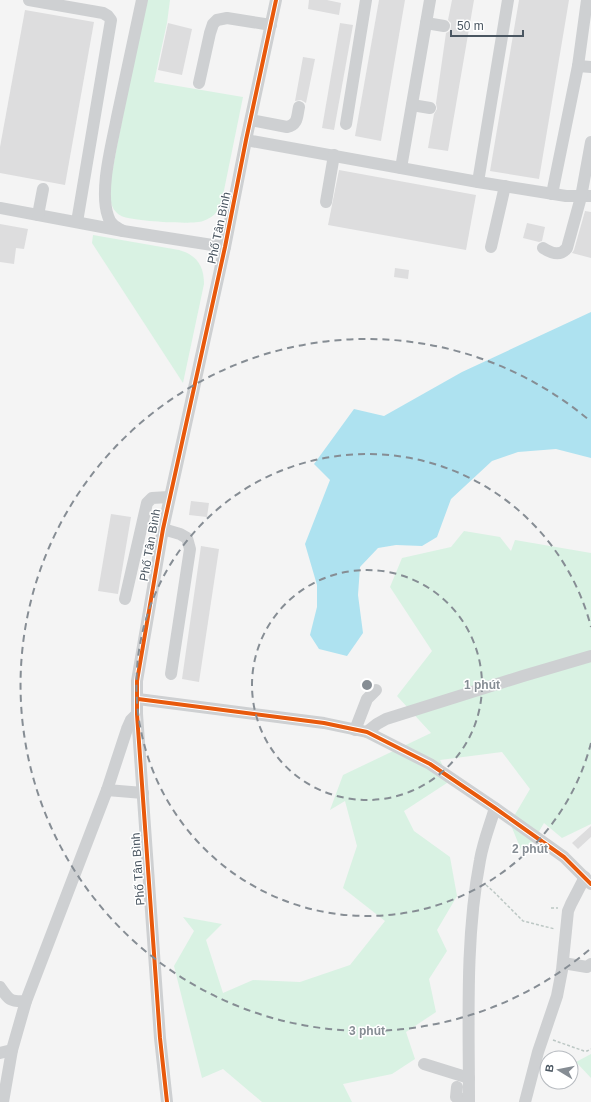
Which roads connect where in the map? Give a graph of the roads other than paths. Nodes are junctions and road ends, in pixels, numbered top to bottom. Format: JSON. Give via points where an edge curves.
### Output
{"nodes":[{"id":1,"x":29,"y":0,"type":"edge"},
{"id":2,"x":140,"y":0,"type":"edge"},
{"id":3,"x":276,"y":0,"type":"edge"},
{"id":4,"x":366,"y":0,"type":"edge"},
{"id":5,"x":430,"y":0,"type":"edge"},
{"id":6,"x":508,"y":0,"type":"edge"},
{"id":7,"x":587,"y":0,"type":"edge"},
{"id":8,"x":426,"y":23,"type":"junction"},
{"id":9,"x":271,"y":25,"type":"junction"},
{"id":10,"x":444,"y":26,"type":"dead end"},
{"id":11,"x":578,"y":66,"type":"junction"},
{"id":12,"x":591,"y":67,"type":"edge"},
{"id":13,"x":199,"y":83,"type":"dead end"},
{"id":14,"x":412,"y":105,"type":"junction"},
{"id":15,"x":299,"y":107,"type":"dead end"},
{"id":16,"x":430,"y":108,"type":"dead end"},
{"id":17,"x":250,"y":120,"type":"junction"},
{"id":18,"x":346,"y":124,"type":"dead end"},
{"id":19,"x":246,"y":140,"type":"junction"},
{"id":20,"x":591,"y":142,"type":"edge"},
{"id":21,"x":334,"y":155,"type":"junction"},
{"id":22,"x":401,"y":168,"type":"junction"},
{"id":23,"x":478,"y":182,"type":"junction"},
{"id":24,"x":505,"y":186,"type":"junction"},
{"id":25,"x":43,"y":189,"type":"dead end"},
{"id":26,"x":552,"y":194,"type":"junction"},
{"id":27,"x":586,"y":196,"type":"edge"},
{"id":28,"x":326,"y":202,"type":"dead end"},
{"id":29,"x":0,"y":208,"type":"edge"},
{"id":30,"x":38,"y":215,"type":"junction"},
{"id":31,"x":77,"y":222,"type":"junction"},
{"id":32,"x":123,"y":230,"type":"junction"},
{"id":33,"x":225,"y":247,"type":"junction"},
{"id":34,"x":491,"y":247,"type":"dead end"},
{"id":35,"x":542,"y":248,"type":"dead end"},
{"id":36,"x":169,"y":498,"type":"junction"},
{"id":37,"x":163,"y":529,"type":"junction"},
{"id":38,"x":125,"y":599,"type":"dead end"},
{"id":39,"x":591,"y":656,"type":"edge"},
{"id":40,"x":171,"y":674,"type":"dead end"},
{"id":41,"x":376,"y":690,"type":"dead end"},
{"id":42,"x":138,"y":699,"type":"junction"},
{"id":43,"x":137,"y":714,"type":"junction"},
{"id":44,"x":355,"y":730,"type":"junction"},
{"id":45,"x":367,"y":732,"type":"junction"},
{"id":46,"x":107,"y":790,"type":"junction"},
{"id":47,"x":143,"y":793,"type":"junction"},
{"id":48,"x":495,"y":808,"type":"junction"},
{"id":49,"x":588,"y":880,"type":"edge"},
{"id":50,"x":563,"y":963,"type":"junction"},
{"id":51,"x":591,"y":964,"type":"edge"},
{"id":52,"x":0,"y":987,"type":"edge"},
{"id":53,"x":26,"y":1001,"type":"junction"},
{"id":54,"x":6,"y":1051,"type":"edge"},
{"id":55,"x":424,"y":1064,"type":"dead end"},
{"id":56,"x":469,"y":1078,"type":"junction"},
{"id":57,"x":457,"y":1087,"type":"dead end"},
{"id":58,"x":2,"y":1102,"type":"edge"},
{"id":59,"x":167,"y":1102,"type":"edge"},
{"id":60,"x":469,"y":1102,"type":"edge"},
{"id":61,"x":525,"y":1102,"type":"edge"}],
"edges":[{"from":1,"to":31,"type":"street","via":[[103,13],[111,20]]},
{"from":2,"to":32,"type":"street","via":[[112,141],[106,185],[105,203],[110,222]]},
{"from":3,"to":9,"type":"street","name":"Phố Tân Bình"},
{"from":4,"to":18,"type":"street"},
{"from":5,"to":8,"type":"street"},
{"from":6,"to":23,"type":"street"},
{"from":7,"to":11,"type":"street"},
{"from":8,"to":10,"type":"street"},
{"from":8,"to":14,"type":"street"},
{"from":9,"to":13,"type":"street","via":[[227,18],[217,20],[212,27]]},
{"from":9,"to":17,"type":"street","name":"Phố Tân Bình"},
{"from":11,"to":12,"type":"street"},
{"from":11,"to":26,"type":"street"},
{"from":14,"to":16,"type":"street"},
{"from":14,"to":22,"type":"street"},
{"from":15,"to":17,"type":"street","via":[[293,126]]},
{"from":17,"to":19,"type":"street","name":"Phố Tân Bình"},
{"from":19,"to":21,"type":"street"},
{"from":19,"to":33,"type":"street","name":"Phố Tân Bình"},
{"from":20,"to":27,"type":"street"},
{"from":21,"to":22,"type":"street"},
{"from":21,"to":28,"type":"street"},
{"from":22,"to":23,"type":"street"},
{"from":23,"to":24,"type":"street"},
{"from":24,"to":26,"type":"street"},
{"from":24,"to":34,"type":"street"},
{"from":25,"to":30,"type":"street"},
{"from":26,"to":27,"type":"street"},
{"from":27,"to":35,"type":"street","via":[[565,250],[553,253]]},
{"from":29,"to":30,"type":"street"},
{"from":30,"to":31,"type":"street"},
{"from":31,"to":32,"type":"street"},
{"from":32,"to":33,"type":"street"},
{"from":33,"to":36,"type":"street","name":"Phố Tân Bình"},
{"from":36,"to":37,"type":"street","name":"Phố Tân Bình"},
{"from":36,"to":38,"type":"street","via":[[152,498],[147,503]]},
{"from":37,"to":40,"type":"street","via":[[187,538],[190,549]]},
{"from":37,"to":42,"type":"street","name":"Phố Tân Bình","via":[[137,681]]},
{"from":39,"to":45,"type":"street","via":[[386,719]]},
{"from":41,"to":44,"type":"street","via":[[368,699]]},
{"from":42,"to":43,"type":"street","name":"Phố Tân Bình"},
{"from":42,"to":44,"type":"street","via":[[324,723]]},
{"from":43,"to":46,"type":"street","via":[[131,720]]},
{"from":43,"to":47,"type":"street","name":"Phố Tân Bình"},
{"from":44,"to":45,"type":"street"},
{"from":45,"to":48,"type":"street","via":[[430,764]]},
{"from":46,"to":47,"type":"street"},
{"from":46,"to":53,"type":"street"},
{"from":47,"to":59,"type":"street","name":"Phố Tân Bình","via":[[160,1038]]},
{"from":48,"to":49,"type":"street","via":[[564,857]]},
{"from":48,"to":56,"type":"street","via":[[480,858],[472,913]]},
{"from":49,"to":50,"type":"street","via":[[568,912]]},
{"from":50,"to":51,"type":"street","via":[[587,967]]},
{"from":50,"to":61,"type":"street","via":[[557,996]]},
{"from":52,"to":53,"type":"street","via":[[12,1001]]},
{"from":53,"to":54,"type":"street"},
{"from":54,"to":58,"type":"street"},
{"from":55,"to":56,"type":"street"},
{"from":56,"to":60,"type":"street"},
{"from":57,"to":60,"type":"street","via":[[456,1097]]}]}
